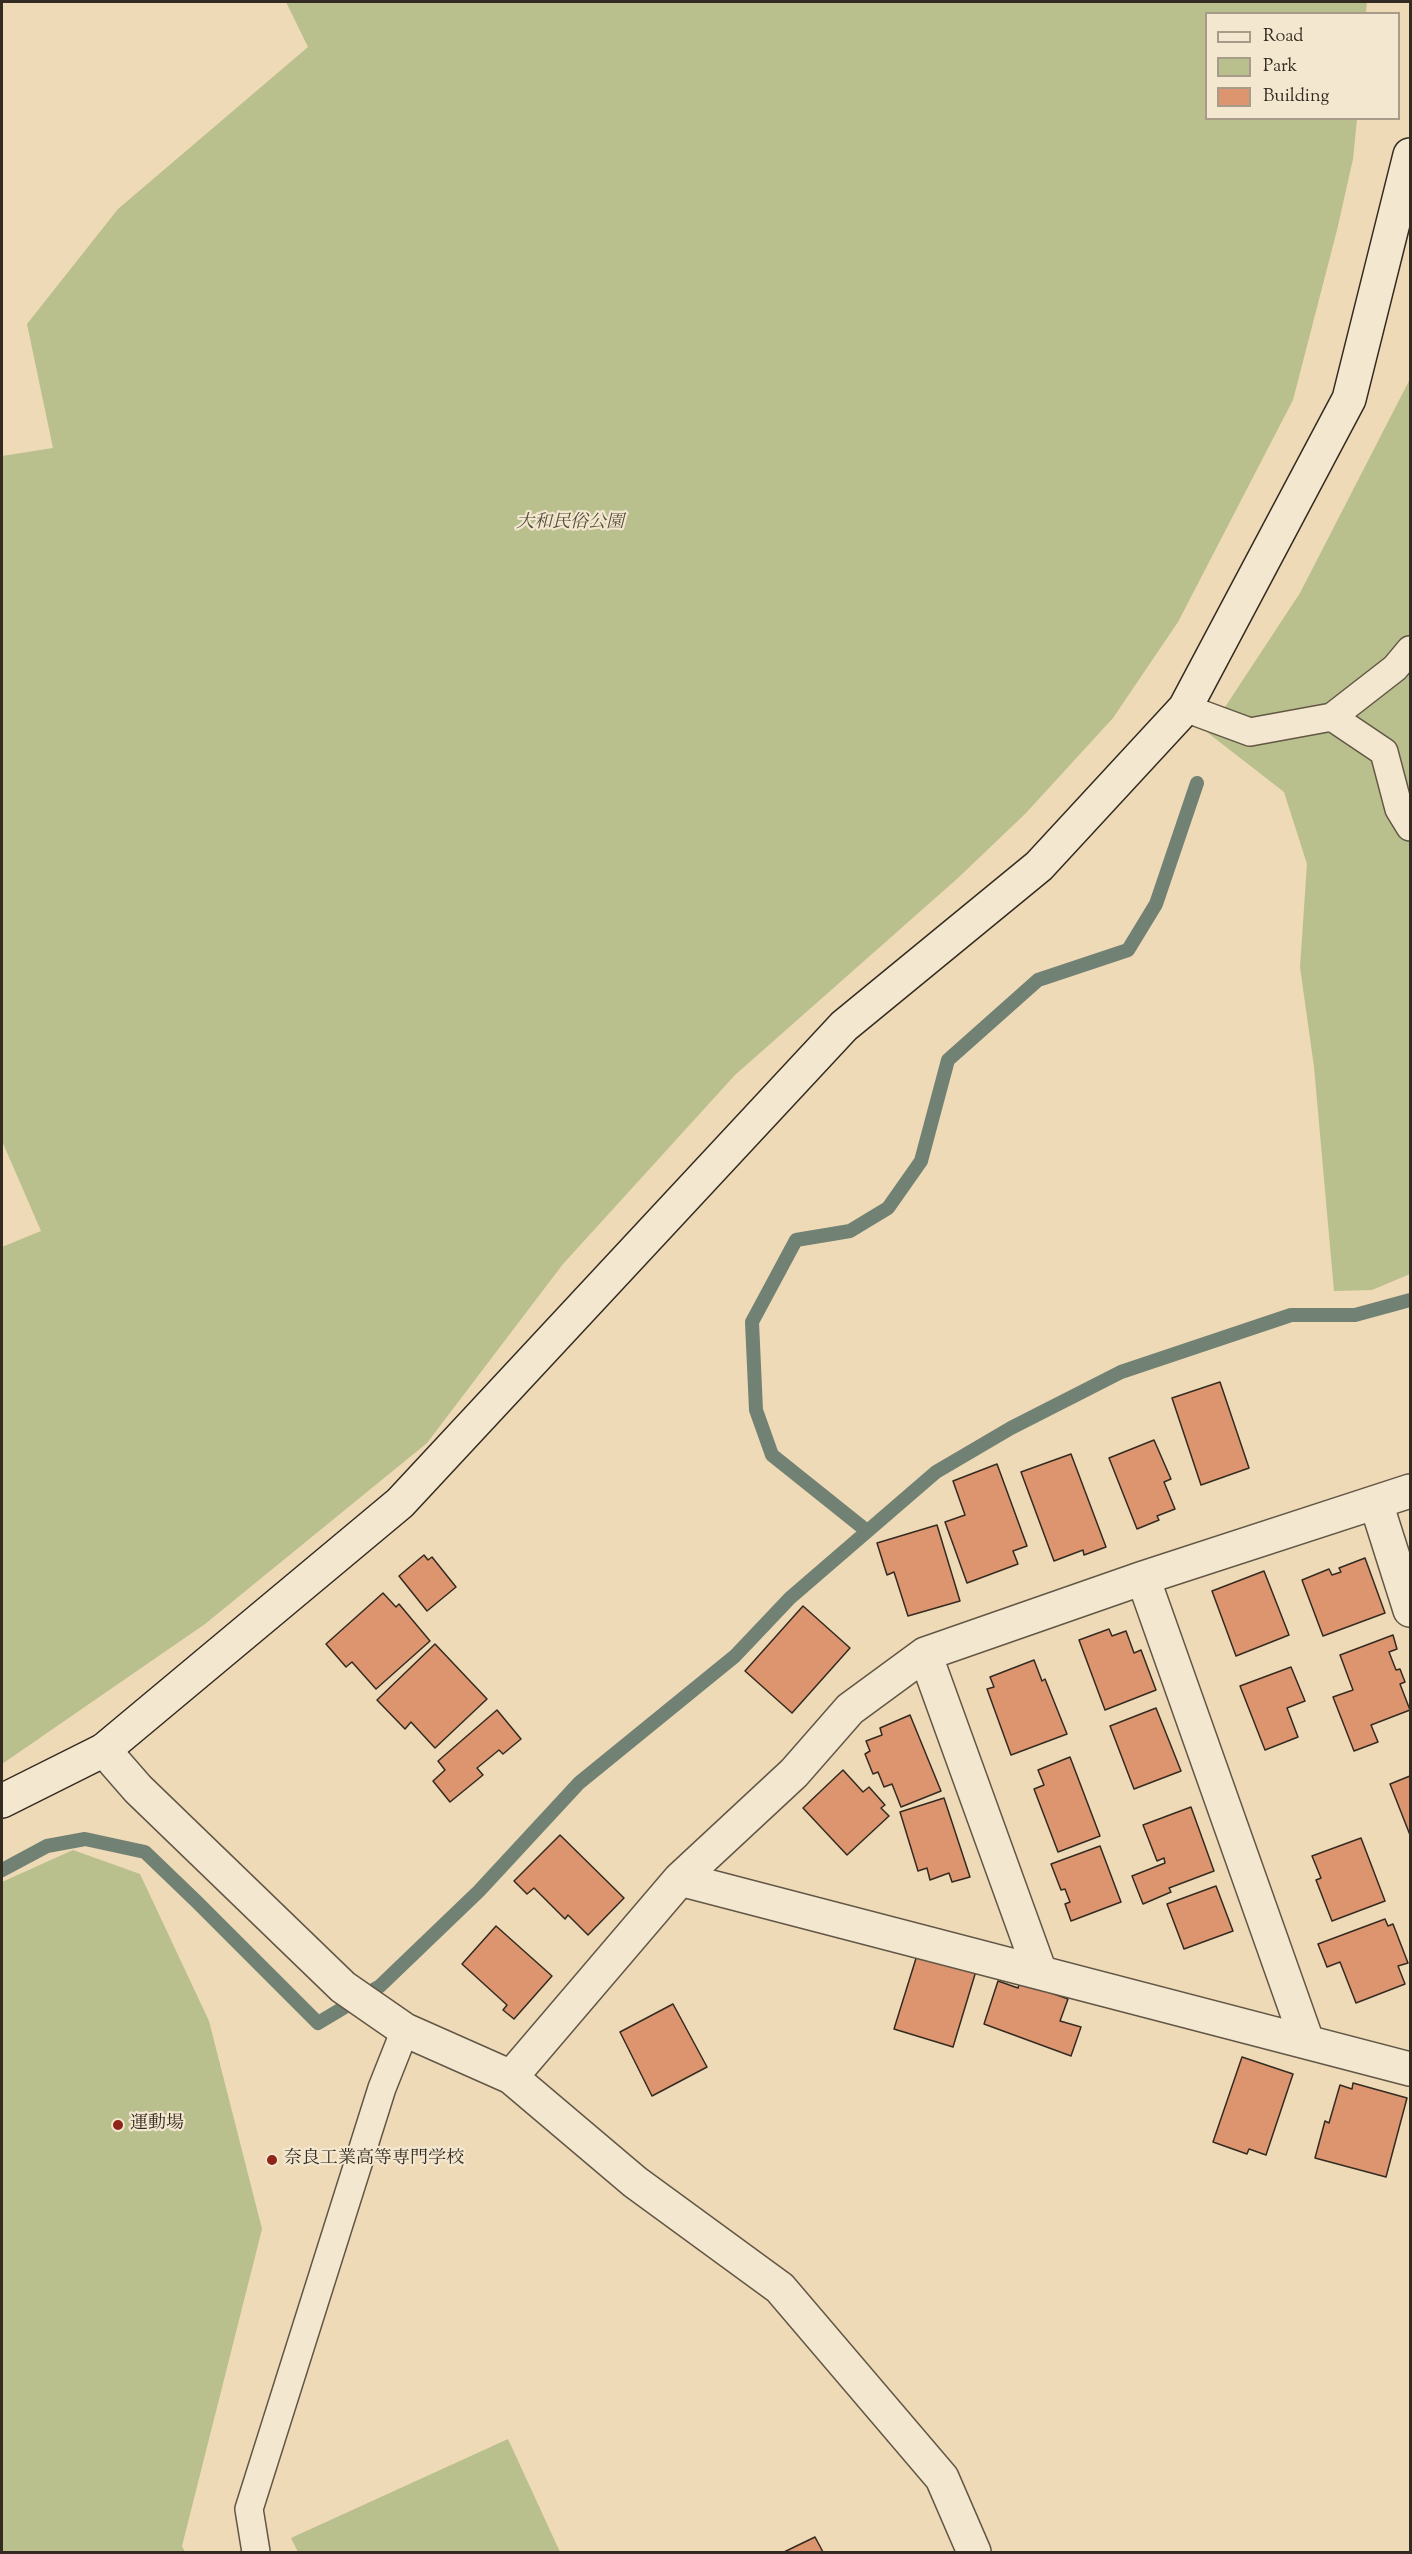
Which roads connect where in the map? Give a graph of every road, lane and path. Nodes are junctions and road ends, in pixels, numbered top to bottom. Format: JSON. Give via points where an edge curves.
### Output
{"nodes":[{"id":1,"x":1410,"y":155,"type":"edge"},
{"id":2,"x":1410,"y":650,"type":"edge"},
{"id":3,"x":1185,"y":708,"type":"junction"},
{"id":4,"x":1332,"y":717,"type":"junction"},
{"id":5,"x":1410,"y":828,"type":"edge"},
{"id":6,"x":1410,"y":1491,"type":"edge"},
{"id":7,"x":1376,"y":1503,"type":"junction"},
{"id":8,"x":1143,"y":1578,"type":"junction"},
{"id":9,"x":1410,"y":1610,"type":"edge"},
{"id":10,"x":925,"y":1654,"type":"junction"},
{"id":11,"x":104,"y":1750,"type":"junction"},
{"id":12,"x":2,"y":1801,"type":"edge"},
{"id":13,"x":680,"y":1879,"type":"junction"},
{"id":14,"x":1040,"y":1972,"type":"junction"},
{"id":15,"x":391,"y":2021,"type":"junction"},
{"id":16,"x":1307,"y":2041,"type":"junction"},
{"id":17,"x":1410,"y":2069,"type":"edge"},
{"id":18,"x":511,"y":2077,"type":"junction"},
{"id":19,"x":256,"y":2553,"type":"edge"},
{"id":20,"x":974,"y":2553,"type":"edge"}],
"edges":[{"from":1,"to":3,"type":"street","via":[[1349,399]]},
{"from":2,"to":4,"type":"lane","via":[[1395,668]]},
{"from":3,"to":4,"type":"lane","via":[[1250,732]]},
{"from":3,"to":11,"type":"street","via":[[1039,866],[844,1026],[400,1503]]},
{"from":4,"to":5,"type":"lane","via":[[1384,752],[1399,809]]},
{"from":6,"to":7,"type":"street"},
{"from":7,"to":8,"type":"street"},
{"from":7,"to":9,"type":"street"},
{"from":8,"to":10,"type":"street"},
{"from":8,"to":16,"type":"street"},
{"from":10,"to":13,"type":"street","via":[[850,1709],[794,1773]]},
{"from":10,"to":14,"type":"street"},
{"from":11,"to":12,"type":"street"},
{"from":11,"to":15,"type":"street","via":[[138,1789],[343,1987]]},
{"from":13,"to":14,"type":"street"},
{"from":13,"to":18,"type":"street"},
{"from":14,"to":16,"type":"street"},
{"from":15,"to":18,"type":"street"},
{"from":15,"to":19,"type":"lane","via":[[382,2088],[249,2509]]},
{"from":16,"to":17,"type":"street"},
{"from":18,"to":20,"type":"street","via":[[635,2182],[780,2288],[942,2478]]}]}
